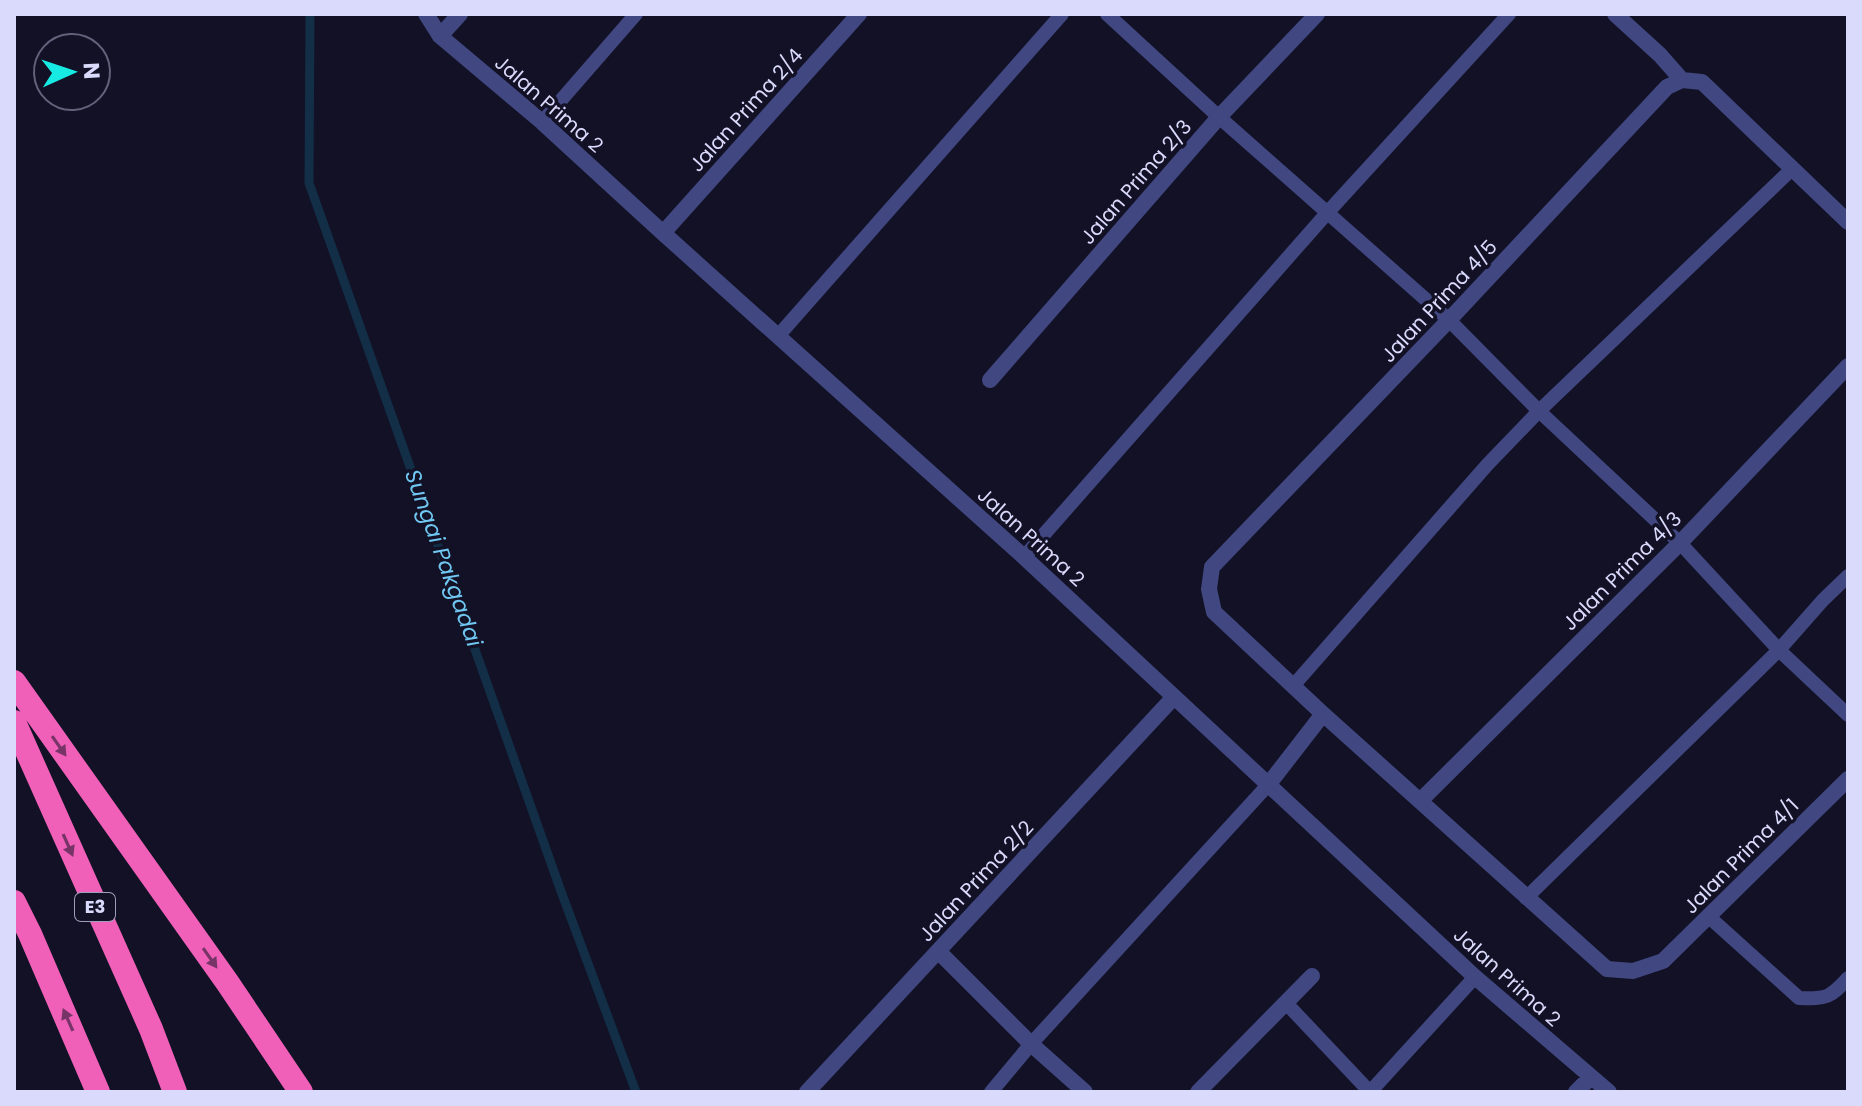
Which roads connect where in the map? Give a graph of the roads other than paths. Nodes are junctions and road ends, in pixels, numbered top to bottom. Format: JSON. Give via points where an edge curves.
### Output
{"nodes":[{"id":1,"x":426,"y":14,"type":"edge"},
{"id":2,"x":460,"y":14,"type":"edge"},
{"id":3,"x":636,"y":14,"type":"edge"},
{"id":4,"x":859,"y":14,"type":"edge"},
{"id":5,"x":1062,"y":14,"type":"edge"},
{"id":6,"x":1107,"y":14,"type":"edge"},
{"id":7,"x":1317,"y":14,"type":"edge"},
{"id":8,"x":1509,"y":14,"type":"edge"},
{"id":9,"x":1615,"y":14,"type":"edge"},
{"id":10,"x":440,"y":36,"type":"junction"},
{"id":11,"x":1682,"y":80,"type":"junction"},
{"id":12,"x":1219,"y":117,"type":"junction"},
{"id":13,"x":542,"y":122,"type":"junction"},
{"id":14,"x":1792,"y":169,"type":"junction"},
{"id":15,"x":1328,"y":212,"type":"junction"},
{"id":16,"x":1847,"y":221,"type":"edge"},
{"id":17,"x":663,"y":233,"type":"junction"},
{"id":18,"x":1449,"y":320,"type":"junction"},
{"id":19,"x":778,"y":336,"type":"junction"},
{"id":20,"x":1848,"y":366,"type":"edge"},
{"id":21,"x":990,"y":380,"type":"dead end"},
{"id":22,"x":1539,"y":411,"type":"junction"},
{"id":23,"x":1680,"y":543,"type":"junction"},
{"id":24,"x":1024,"y":557,"type":"junction"},
{"id":25,"x":1848,"y":576,"type":"edge"},
{"id":26,"x":1779,"y":650,"type":"junction"},
{"id":27,"x":14,"y":682,"type":"edge"},
{"id":28,"x":1293,"y":686,"type":"junction"},
{"id":29,"x":1174,"y":697,"type":"junction"},
{"id":30,"x":1323,"y":714,"type":"junction"},
{"id":31,"x":1848,"y":715,"type":"edge"},
{"id":32,"x":14,"y":722,"type":"edge"},
{"id":33,"x":1848,"y":779,"type":"edge"},
{"id":34,"x":1268,"y":785,"type":"junction"},
{"id":35,"x":1420,"y":801,"type":"junction"},
{"id":36,"x":1526,"y":898,"type":"junction"},
{"id":37,"x":14,"y":902,"type":"edge"},
{"id":38,"x":1708,"y":916,"type":"junction"},
{"id":39,"x":938,"y":951,"type":"junction"},
{"id":40,"x":1312,"y":976,"type":"dead end"},
{"id":41,"x":1475,"y":977,"type":"junction"},
{"id":42,"x":1848,"y":978,"type":"edge"},
{"id":43,"x":1286,"y":1003,"type":"junction"},
{"id":44,"x":1031,"y":1044,"type":"junction"},
{"id":45,"x":1590,"y":1078,"type":"junction"},
{"id":46,"x":98,"y":1092,"type":"edge"},
{"id":47,"x":175,"y":1092,"type":"edge"},
{"id":48,"x":301,"y":1092,"type":"edge"},
{"id":49,"x":807,"y":1092,"type":"edge"},
{"id":50,"x":991,"y":1092,"type":"edge"},
{"id":51,"x":1085,"y":1092,"type":"edge"},
{"id":52,"x":1198,"y":1092,"type":"edge"},
{"id":53,"x":1370,"y":1092,"type":"edge"},
{"id":54,"x":1576,"y":1092,"type":"edge"},
{"id":55,"x":1609,"y":1092,"type":"edge"}],
"edges":[{"from":1,"to":10,"type":"street","name":"Jalan Prima 2"},
{"from":2,"to":10,"type":"street"},
{"from":3,"to":13,"type":"lane"},
{"from":4,"to":17,"type":"street","name":"Jalan Prima 2/4"},
{"from":5,"to":19,"type":"lane"},
{"from":6,"to":12,"type":"lane"},
{"from":7,"to":12,"type":"street","name":"Jalan Prima 2/3"},
{"from":8,"to":15,"type":"lane"},
{"from":9,"to":11,"type":"street"},
{"from":10,"to":13,"type":"street","name":"Jalan Prima 2"},
{"from":11,"to":14,"type":"street","via":[[1702,82]]},
{"from":11,"to":18,"type":"street","name":"Jalan Prima 4/5","via":[[1667,87]]},
{"from":12,"to":15,"type":"lane"},
{"from":12,"to":21,"type":"street","name":"Jalan Prima 2/3"},
{"from":13,"to":17,"type":"street","name":"Jalan Prima 2"},
{"from":14,"to":16,"type":"street"},
{"from":14,"to":22,"type":"lane"},
{"from":15,"to":18,"type":"lane"},
{"from":15,"to":24,"type":"lane"},
{"from":17,"to":19,"type":"street","name":"Jalan Prima 2"},
{"from":18,"to":22,"type":"lane"},
{"from":18,"to":28,"type":"street","name":"Jalan Prima 4/5","via":[[1212,567],[1214,612]]},
{"from":19,"to":24,"type":"street","name":"Jalan Prima 2"},
{"from":20,"to":23,"type":"street","name":"Jalan Prima 4/3"},
{"from":22,"to":23,"type":"lane"},
{"from":22,"to":28,"type":"lane"},
{"from":23,"to":26,"type":"lane"},
{"from":23,"to":35,"type":"street","name":"Jalan Prima 4/3"},
{"from":24,"to":29,"type":"street","name":"Jalan Prima 2"},
{"from":25,"to":26,"type":"lane"},
{"from":26,"to":31,"type":"lane"},
{"from":26,"to":36,"type":"lane"},
{"from":27,"to":48,"type":"highway","one_way":true},
{"from":28,"to":30,"type":"street"},
{"from":29,"to":34,"type":"street","name":"Jalan Prima 2"},
{"from":29,"to":39,"type":"street","name":"Jalan Prima 2/2"},
{"from":30,"to":34,"type":"street"},
{"from":30,"to":35,"type":"street"},
{"from":32,"to":47,"type":"highway","number":"E3","one_way":true},
{"from":33,"to":38,"type":"street","name":"Jalan Prima 4/1"},
{"from":34,"to":41,"type":"street","name":"Jalan Prima 2"},
{"from":34,"to":44,"type":"lane"},
{"from":35,"to":36,"type":"street"},
{"from":36,"to":38,"type":"street","name":"Jalan Prima 4/1","via":[[1607,969],[1633,971],[1663,961]]},
{"from":46,"to":37,"type":"highway","one_way":true},
{"from":38,"to":42,"type":"lane","via":[[1799,998],[1834,994]]},
{"from":39,"to":44,"type":"street"},
{"from":39,"to":49,"type":"street","name":"Jalan Prima 2/2"},
{"from":40,"to":43,"type":"street"},
{"from":41,"to":45,"type":"street","name":"Jalan Prima 2"},
{"from":41,"to":53,"type":"lane"},
{"from":43,"to":52,"type":"street"},
{"from":43,"to":53,"type":"lane"},
{"from":44,"to":50,"type":"lane"},
{"from":44,"to":51,"type":"street"},
{"from":45,"to":54,"type":"street"},
{"from":45,"to":55,"type":"street","name":"Jalan Prima 2"}]}
